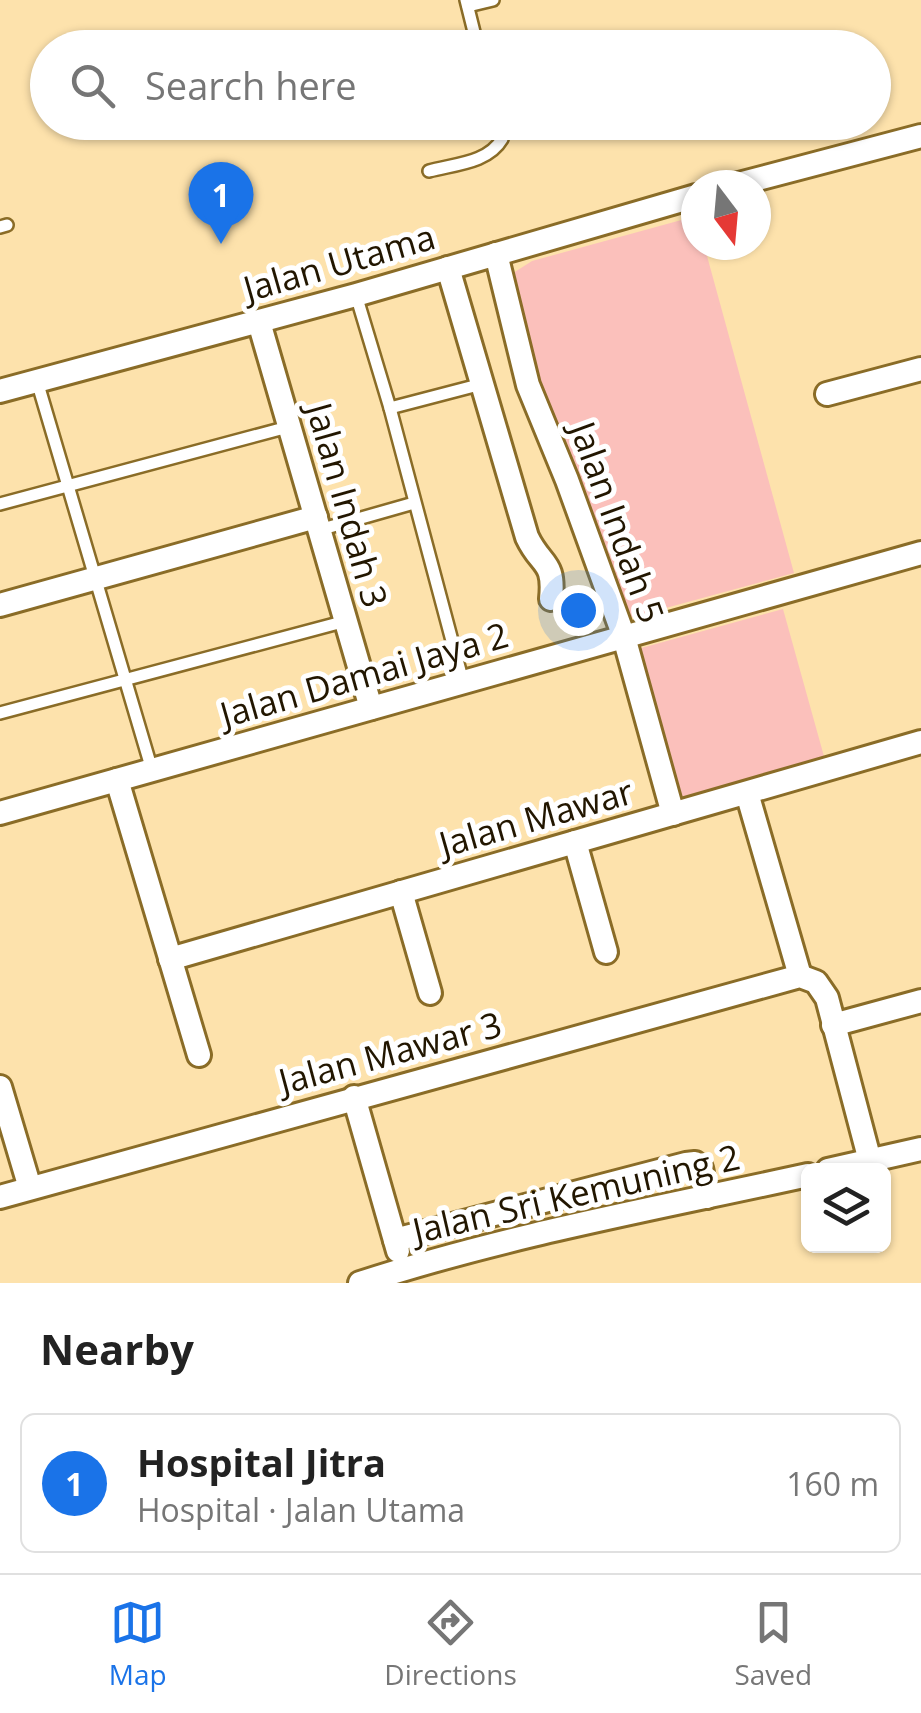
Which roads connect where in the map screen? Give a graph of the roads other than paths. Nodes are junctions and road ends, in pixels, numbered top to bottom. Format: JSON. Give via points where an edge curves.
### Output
{"nodes":[{"id":1,"x":493,"y":0,"type":"edge"},
{"id":2,"x":467,"y":3,"type":"edge"},
{"id":3,"x":474,"y":30,"type":"edge"},
{"id":4,"x":921,"y":136,"type":"edge"},
{"id":5,"x":501,"y":140,"type":"edge"},
{"id":6,"x":429,"y":171,"type":"dead end"},
{"id":7,"x":771,"y":176,"type":"edge"},
{"id":8,"x":681,"y":200,"type":"edge"},
{"id":9,"x":496,"y":254,"type":"junction"},
{"id":10,"x":448,"y":268,"type":"junction"},
{"id":11,"x":356,"y":295,"type":"junction"},
{"id":12,"x":259,"y":322,"type":"junction"},
{"id":13,"x":921,"y":369,"type":"edge"},
{"id":14,"x":38,"y":381,"type":"junction"},
{"id":15,"x":528,"y":385,"type":"junction"},
{"id":16,"x":484,"y":390,"type":"junction"},
{"id":17,"x":0,"y":392,"type":"edge"},
{"id":18,"x":827,"y":394,"type":"dead end"},
{"id":19,"x":390,"y":408,"type":"junction"},
{"id":20,"x":288,"y":427,"type":"junction"},
{"id":21,"x":68,"y":486,"type":"junction"},
{"id":22,"x":414,"y":503,"type":"junction"},
{"id":23,"x":0,"y":504,"type":"edge"},
{"id":24,"x":318,"y":524,"type":"junction"},
{"id":25,"x":921,"y":553,"type":"edge"},
{"id":26,"x":96,"y":578,"type":"junction"},
{"id":27,"x":551,"y":599,"type":"dead end"},
{"id":28,"x":0,"y":605,"type":"edge"},
{"id":29,"x":346,"y":621,"type":"junction"},
{"id":30,"x":624,"y":637,"type":"junction"},
{"id":31,"x":125,"y":680,"type":"junction"},
{"id":32,"x":463,"y":682,"type":"junction"},
{"id":33,"x":371,"y":708,"type":"junction"},
{"id":34,"x":0,"y":713,"type":"edge"},
{"id":35,"x":921,"y":742,"type":"edge"},
{"id":36,"x":152,"y":770,"type":"junction"},
{"id":37,"x":117,"y":780,"type":"junction"},
{"id":38,"x":747,"y":792,"type":"junction"},
{"id":39,"x":0,"y":813,"type":"edge"},
{"id":40,"x":673,"y":814,"type":"junction"},
{"id":41,"x":575,"y":842,"type":"junction"},
{"id":42,"x":400,"y":892,"type":"junction"},
{"id":43,"x":606,"y":952,"type":"dead end"},
{"id":44,"x":170,"y":959,"type":"junction"},
{"id":45,"x":800,"y":976,"type":"junction"},
{"id":46,"x":430,"y":992,"type":"dead end"},
{"id":47,"x":921,"y":1001,"type":"edge"},
{"id":48,"x":833,"y":1024,"type":"junction"},
{"id":49,"x":199,"y":1055,"type":"dead end"},
{"id":50,"x":0,"y":1087,"type":"edge"},
{"id":51,"x":354,"y":1097,"type":"junction"},
{"id":52,"x":921,"y":1149,"type":"edge"},
{"id":53,"x":870,"y":1161,"type":"junction"},
{"id":54,"x":861,"y":1163,"type":"edge"},
{"id":55,"x":801,"y":1177,"type":"edge"},
{"id":56,"x":30,"y":1188,"type":"junction"},
{"id":57,"x":0,"y":1197,"type":"edge"},
{"id":58,"x":708,"y":1197,"type":"junction"},
{"id":59,"x":394,"y":1240,"type":"junction"},
{"id":60,"x":403,"y":1269,"type":"junction"},
{"id":61,"x":360,"y":1283,"type":"edge"}],
"edges":[{"from":1,"to":2,"type":"lane"},
{"from":2,"to":3,"type":"lane"},
{"from":4,"to":7,"type":"street"},
{"from":5,"to":6,"type":"lane","via":[[487,156]]},
{"from":8,"to":9,"type":"street","name":"Jalan Utama"},
{"from":9,"to":10,"type":"street","name":"Jalan Utama"},
{"from":9,"to":15,"type":"street","name":"Jalan Indah 5"},
{"from":10,"to":11,"type":"street","name":"Jalan Utama"},
{"from":10,"to":16,"type":"street"},
{"from":11,"to":12,"type":"street","name":"Jalan Utama"},
{"from":11,"to":19,"type":"lane"},
{"from":12,"to":14,"type":"street","name":"Jalan Utama"},
{"from":12,"to":20,"type":"street","name":"Jalan Indah 3"},
{"from":13,"to":18,"type":"street"},
{"from":14,"to":17,"type":"street","name":"Jalan Utama"},
{"from":14,"to":21,"type":"lane"},
{"from":15,"to":16,"type":"street"},
{"from":15,"to":30,"type":"street","name":"Jalan Indah 5"},
{"from":16,"to":19,"type":"lane"},
{"from":16,"to":27,"type":"street","via":[[527,537],[551,570]]},
{"from":19,"to":22,"type":"lane"},
{"from":20,"to":21,"type":"lane"},
{"from":20,"to":24,"type":"street","name":"Jalan Indah 3"},
{"from":21,"to":23,"type":"lane"},
{"from":21,"to":26,"type":"lane"},
{"from":22,"to":24,"type":"lane"},
{"from":22,"to":32,"type":"lane"},
{"from":24,"to":26,"type":"street"},
{"from":24,"to":29,"type":"street","name":"Jalan Indah 3"},
{"from":25,"to":30,"type":"street","name":"Jalan Damai Jaya 2"},
{"from":26,"to":28,"type":"street"},
{"from":26,"to":31,"type":"lane"},
{"from":29,"to":31,"type":"lane"},
{"from":29,"to":33,"type":"street","name":"Jalan Indah 3"},
{"from":30,"to":32,"type":"street","name":"Jalan Damai Jaya 2"},
{"from":30,"to":40,"type":"street","name":"Jalan Indah 5"},
{"from":31,"to":34,"type":"lane"},
{"from":31,"to":36,"type":"lane"},
{"from":32,"to":33,"type":"street","name":"Jalan Damai Jaya 2"},
{"from":33,"to":36,"type":"street","name":"Jalan Damai Jaya 2"},
{"from":35,"to":38,"type":"street","name":"Jalan Mawar"},
{"from":36,"to":37,"type":"street","name":"Jalan Damai Jaya 2"},
{"from":37,"to":39,"type":"street","name":"Jalan Damai Jaya 2"},
{"from":37,"to":44,"type":"street"},
{"from":38,"to":40,"type":"street","name":"Jalan Mawar"},
{"from":38,"to":45,"type":"street"},
{"from":40,"to":41,"type":"street","name":"Jalan Mawar"},
{"from":41,"to":42,"type":"street","name":"Jalan Mawar"},
{"from":41,"to":43,"type":"street"},
{"from":42,"to":44,"type":"street","name":"Jalan Mawar"},
{"from":42,"to":46,"type":"street"},
{"from":44,"to":49,"type":"street"},
{"from":45,"to":48,"type":"street","via":[[816,982],[827,998]]},
{"from":45,"to":51,"type":"street","name":"Jalan Mawar 3"},
{"from":47,"to":48,"type":"street"},
{"from":48,"to":53,"type":"street"},
{"from":50,"to":56,"type":"street"},
{"from":51,"to":56,"type":"street","name":"Jalan Mawar 3"},
{"from":51,"to":59,"type":"street"},
{"from":52,"to":53,"type":"street"},
{"from":53,"to":54,"type":"street"},
{"from":55,"to":58,"type":"street","name":"Jalan Sri Kemuning 2"},
{"from":56,"to":57,"type":"street","name":"Jalan Mawar 3"},
{"from":58,"to":59,"type":"street","via":[[695,1162]]},
{"from":58,"to":60,"type":"street","name":"Jalan Sri Kemuning 2"},
{"from":59,"to":60,"type":"street"},
{"from":60,"to":61,"type":"street","name":"Jalan Sri Kemuning 2"}]}
